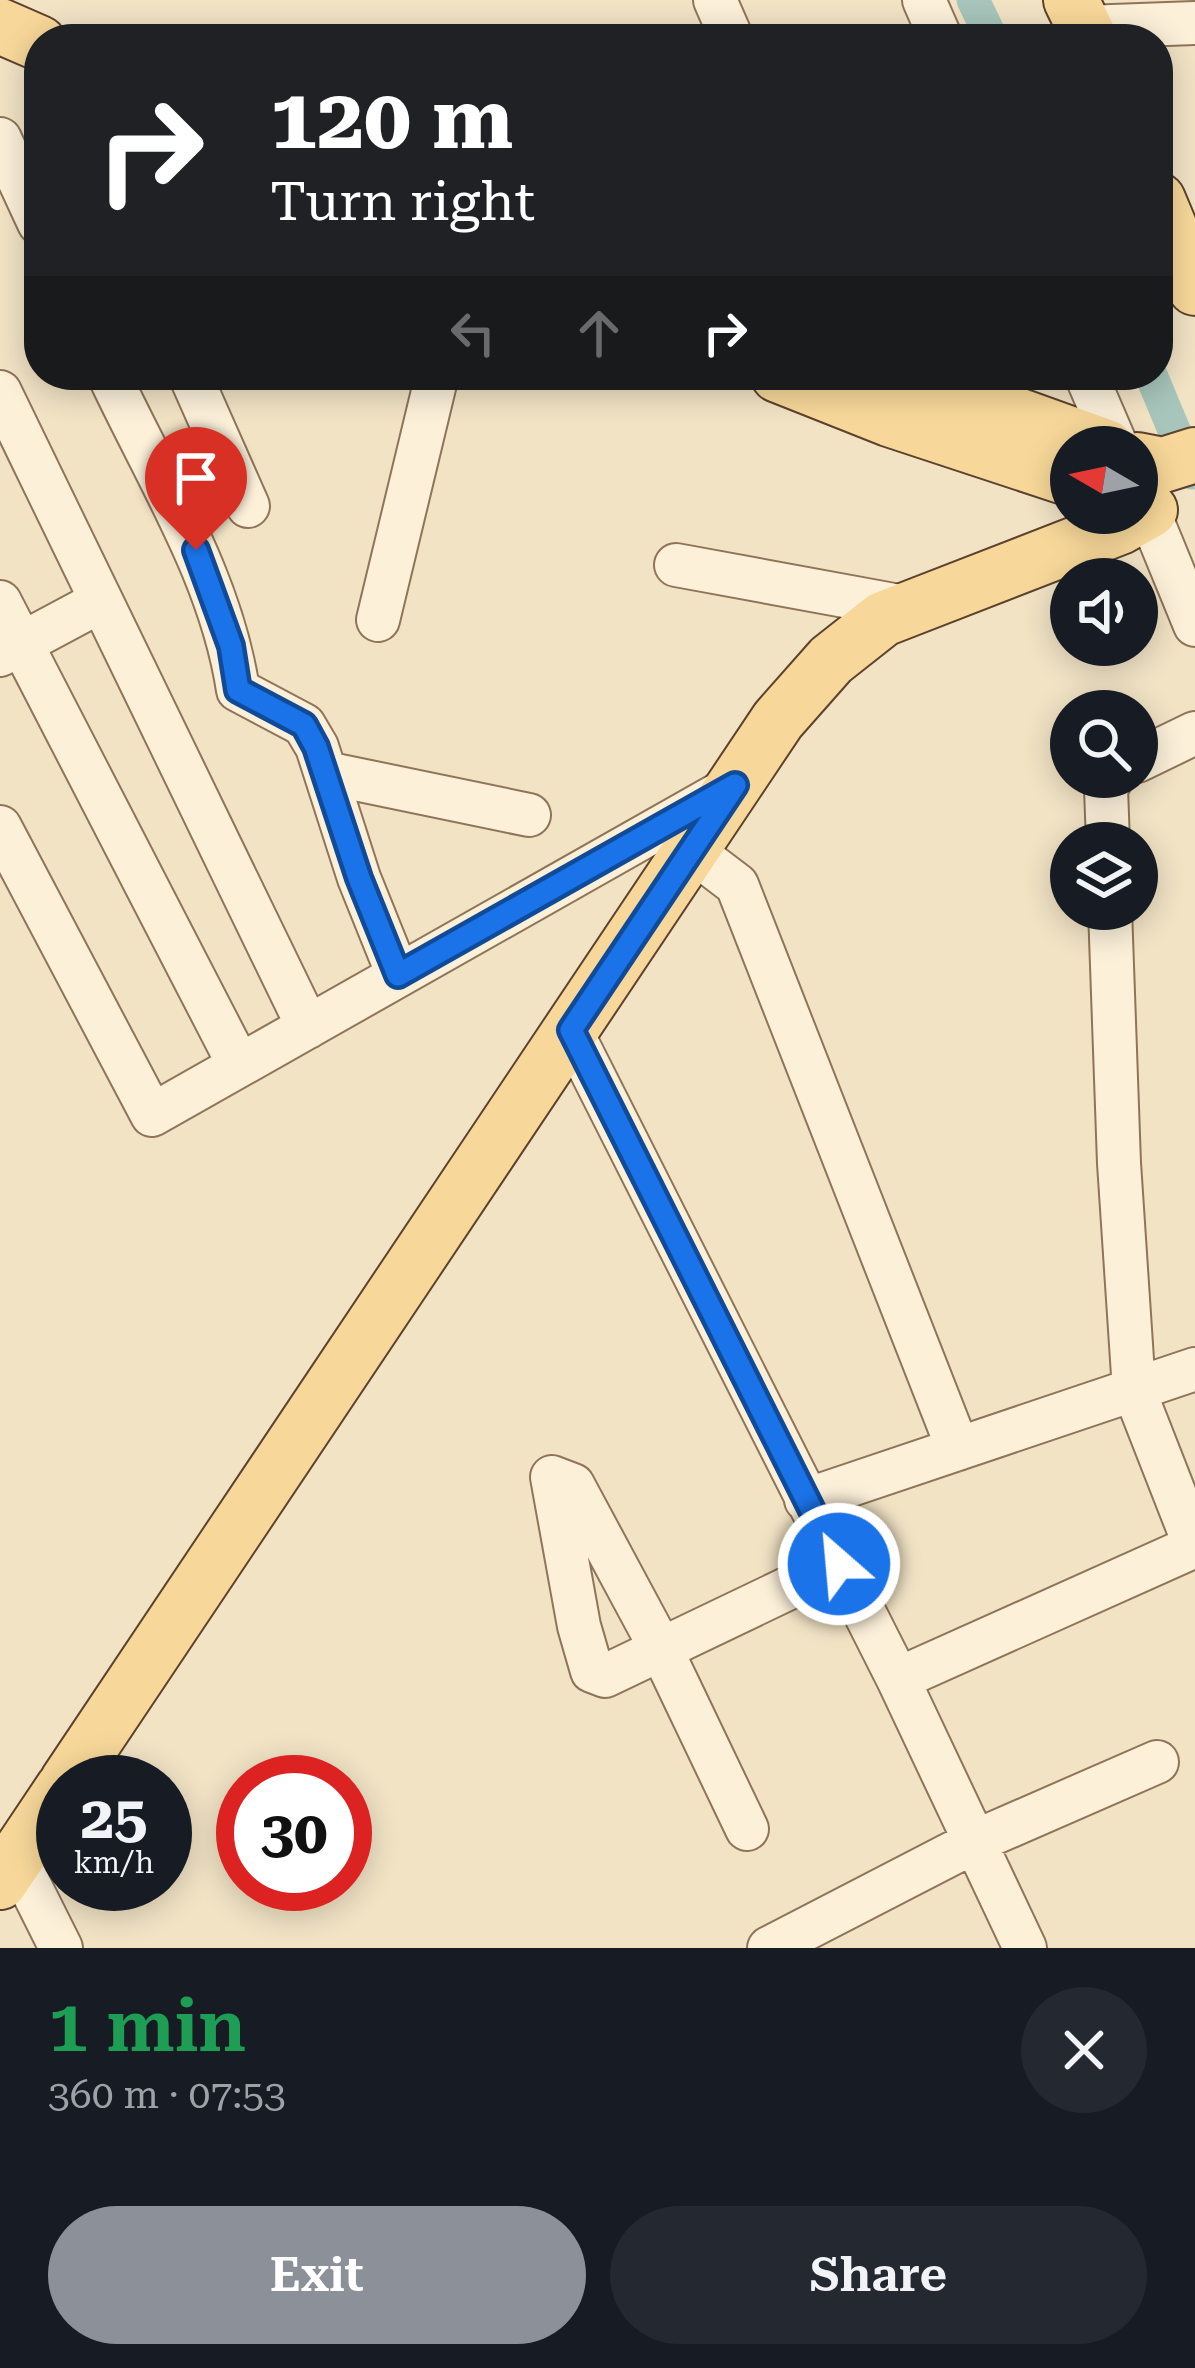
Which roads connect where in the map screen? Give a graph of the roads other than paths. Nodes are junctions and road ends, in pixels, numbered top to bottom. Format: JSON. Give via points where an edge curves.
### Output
{"nodes":[{"id":1,"x":1082,"y":22,"type":"edge"},
{"id":2,"x":1195,"y":23,"type":"edge"},
{"id":3,"x":0,"y":139,"type":"edge"},
{"id":4,"x":24,"y":191,"type":"edge"},
{"id":5,"x":1173,"y":236,"type":"edge"},
{"id":6,"x":1195,"y":288,"type":"edge"},
{"id":7,"x":116,"y":390,"type":"edge"},
{"id":8,"x":197,"y":390,"type":"edge"},
{"id":9,"x":432,"y":390,"type":"edge"},
{"id":10,"x":816,"y":390,"type":"edge"},
{"id":11,"x":948,"y":390,"type":"edge"},
{"id":12,"x":1096,"y":390,"type":"edge"},
{"id":13,"x":0,"y":392,"type":"edge"},
{"id":14,"x":1119,"y":426,"type":"edge"},
{"id":15,"x":1050,"y":427,"type":"edge"},
{"id":16,"x":1050,"y":472,"type":"edge"},
{"id":17,"x":1158,"y":489,"type":"edge"},
{"id":18,"x":248,"y":506,"type":"dead end"},
{"id":19,"x":1102,"y":534,"type":"edge"},
{"id":20,"x":676,"y":565,"type":"dead end"},
{"id":21,"x":0,"y":602,"type":"edge"},
{"id":22,"x":101,"y":602,"type":"junction"},
{"id":23,"x":910,"y":608,"type":"junction"},
{"id":24,"x":378,"y":620,"type":"dead end"},
{"id":25,"x":1195,"y":626,"type":"edge"},
{"id":26,"x":11,"y":650,"type":"edge"},
{"id":27,"x":1195,"y":733,"type":"edge"},
{"id":28,"x":1158,"y":751,"type":"edge"},
{"id":29,"x":326,"y":772,"type":"junction"},
{"id":30,"x":735,"y":785,"type":"junction"},
{"id":31,"x":529,"y":815,"type":"dead end"},
{"id":32,"x":0,"y":827,"type":"edge"},
{"id":33,"x":691,"y":850,"type":"junction"},
{"id":34,"x":1111,"y":930,"type":"edge"},
{"id":35,"x":398,"y":975,"type":"junction"},
{"id":36,"x":308,"y":1027,"type":"junction"},
{"id":37,"x":571,"y":1030,"type":"junction"},
{"id":38,"x":239,"y":1065,"type":"junction"},
{"id":39,"x":1195,"y":1369,"type":"edge"},
{"id":40,"x":1134,"y":1390,"type":"junction"},
{"id":41,"x":958,"y":1449,"type":"junction"},
{"id":42,"x":806,"y":1500,"type":"junction"},
{"id":43,"x":1195,"y":1546,"type":"edge"},
{"id":44,"x":839,"y":1564,"type":"junction"},
{"id":45,"x":898,"y":1679,"type":"junction"},
{"id":46,"x":85,"y":1755,"type":"edge"},
{"id":47,"x":1157,"y":1762,"type":"dead end"},
{"id":48,"x":36,"y":1828,"type":"edge"},
{"id":49,"x":747,"y":1829,"type":"dead end"},
{"id":50,"x":976,"y":1841,"type":"junction"},
{"id":51,"x":8,"y":1870,"type":"edge"},
{"id":52,"x":61,"y":1948,"type":"edge"},
{"id":53,"x":770,"y":1948,"type":"edge"},
{"id":54,"x":1024,"y":1948,"type":"edge"}],
"edges":[{"from":1,"to":2,"type":"street"},
{"from":3,"to":4,"type":"street"},
{"from":5,"to":6,"type":"main road"},
{"from":7,"to":29,"type":"street","via":[[196,550],[238,690],[304,725]]},
{"from":8,"to":18,"type":"street"},
{"from":9,"to":24,"type":"street"},
{"from":10,"to":16,"type":"main road"},
{"from":11,"to":15,"type":"main road"},
{"from":12,"to":14,"type":"street"},
{"from":13,"to":22,"type":"street"},
{"from":17,"to":25,"type":"street"},
{"from":19,"to":23,"type":"main road"},
{"from":20,"to":23,"type":"street"},
{"from":21,"to":26,"type":"street"},
{"from":22,"to":26,"type":"street"},
{"from":22,"to":36,"type":"street"},
{"from":23,"to":30,"type":"main road","via":[[831,660]]},
{"from":26,"to":38,"type":"street"},
{"from":27,"to":28,"type":"street"},
{"from":29,"to":31,"type":"street"},
{"from":29,"to":35,"type":"street"},
{"from":30,"to":33,"type":"main road"},
{"from":30,"to":35,"type":"street"},
{"from":32,"to":38,"type":"street","via":[[152,1115]]},
{"from":33,"to":37,"type":"main road"},
{"from":33,"to":41,"type":"street","via":[[737,885]]},
{"from":34,"to":40,"type":"street"},
{"from":35,"to":36,"type":"street"},
{"from":36,"to":38,"type":"street"},
{"from":37,"to":42,"type":"street"},
{"from":37,"to":46,"type":"main road"},
{"from":39,"to":40,"type":"street"},
{"from":40,"to":41,"type":"street"},
{"from":40,"to":43,"type":"street"},
{"from":41,"to":42,"type":"street"},
{"from":42,"to":44,"type":"street"},
{"from":43,"to":45,"type":"street"},
{"from":44,"to":45,"type":"street"},
{"from":44,"to":49,"type":"street","via":[[661,1649]]},
{"from":45,"to":50,"type":"street"},
{"from":47,"to":50,"type":"street"},
{"from":48,"to":51,"type":"main road"},
{"from":50,"to":53,"type":"street"},
{"from":50,"to":54,"type":"street"},
{"from":51,"to":52,"type":"street"}]}
